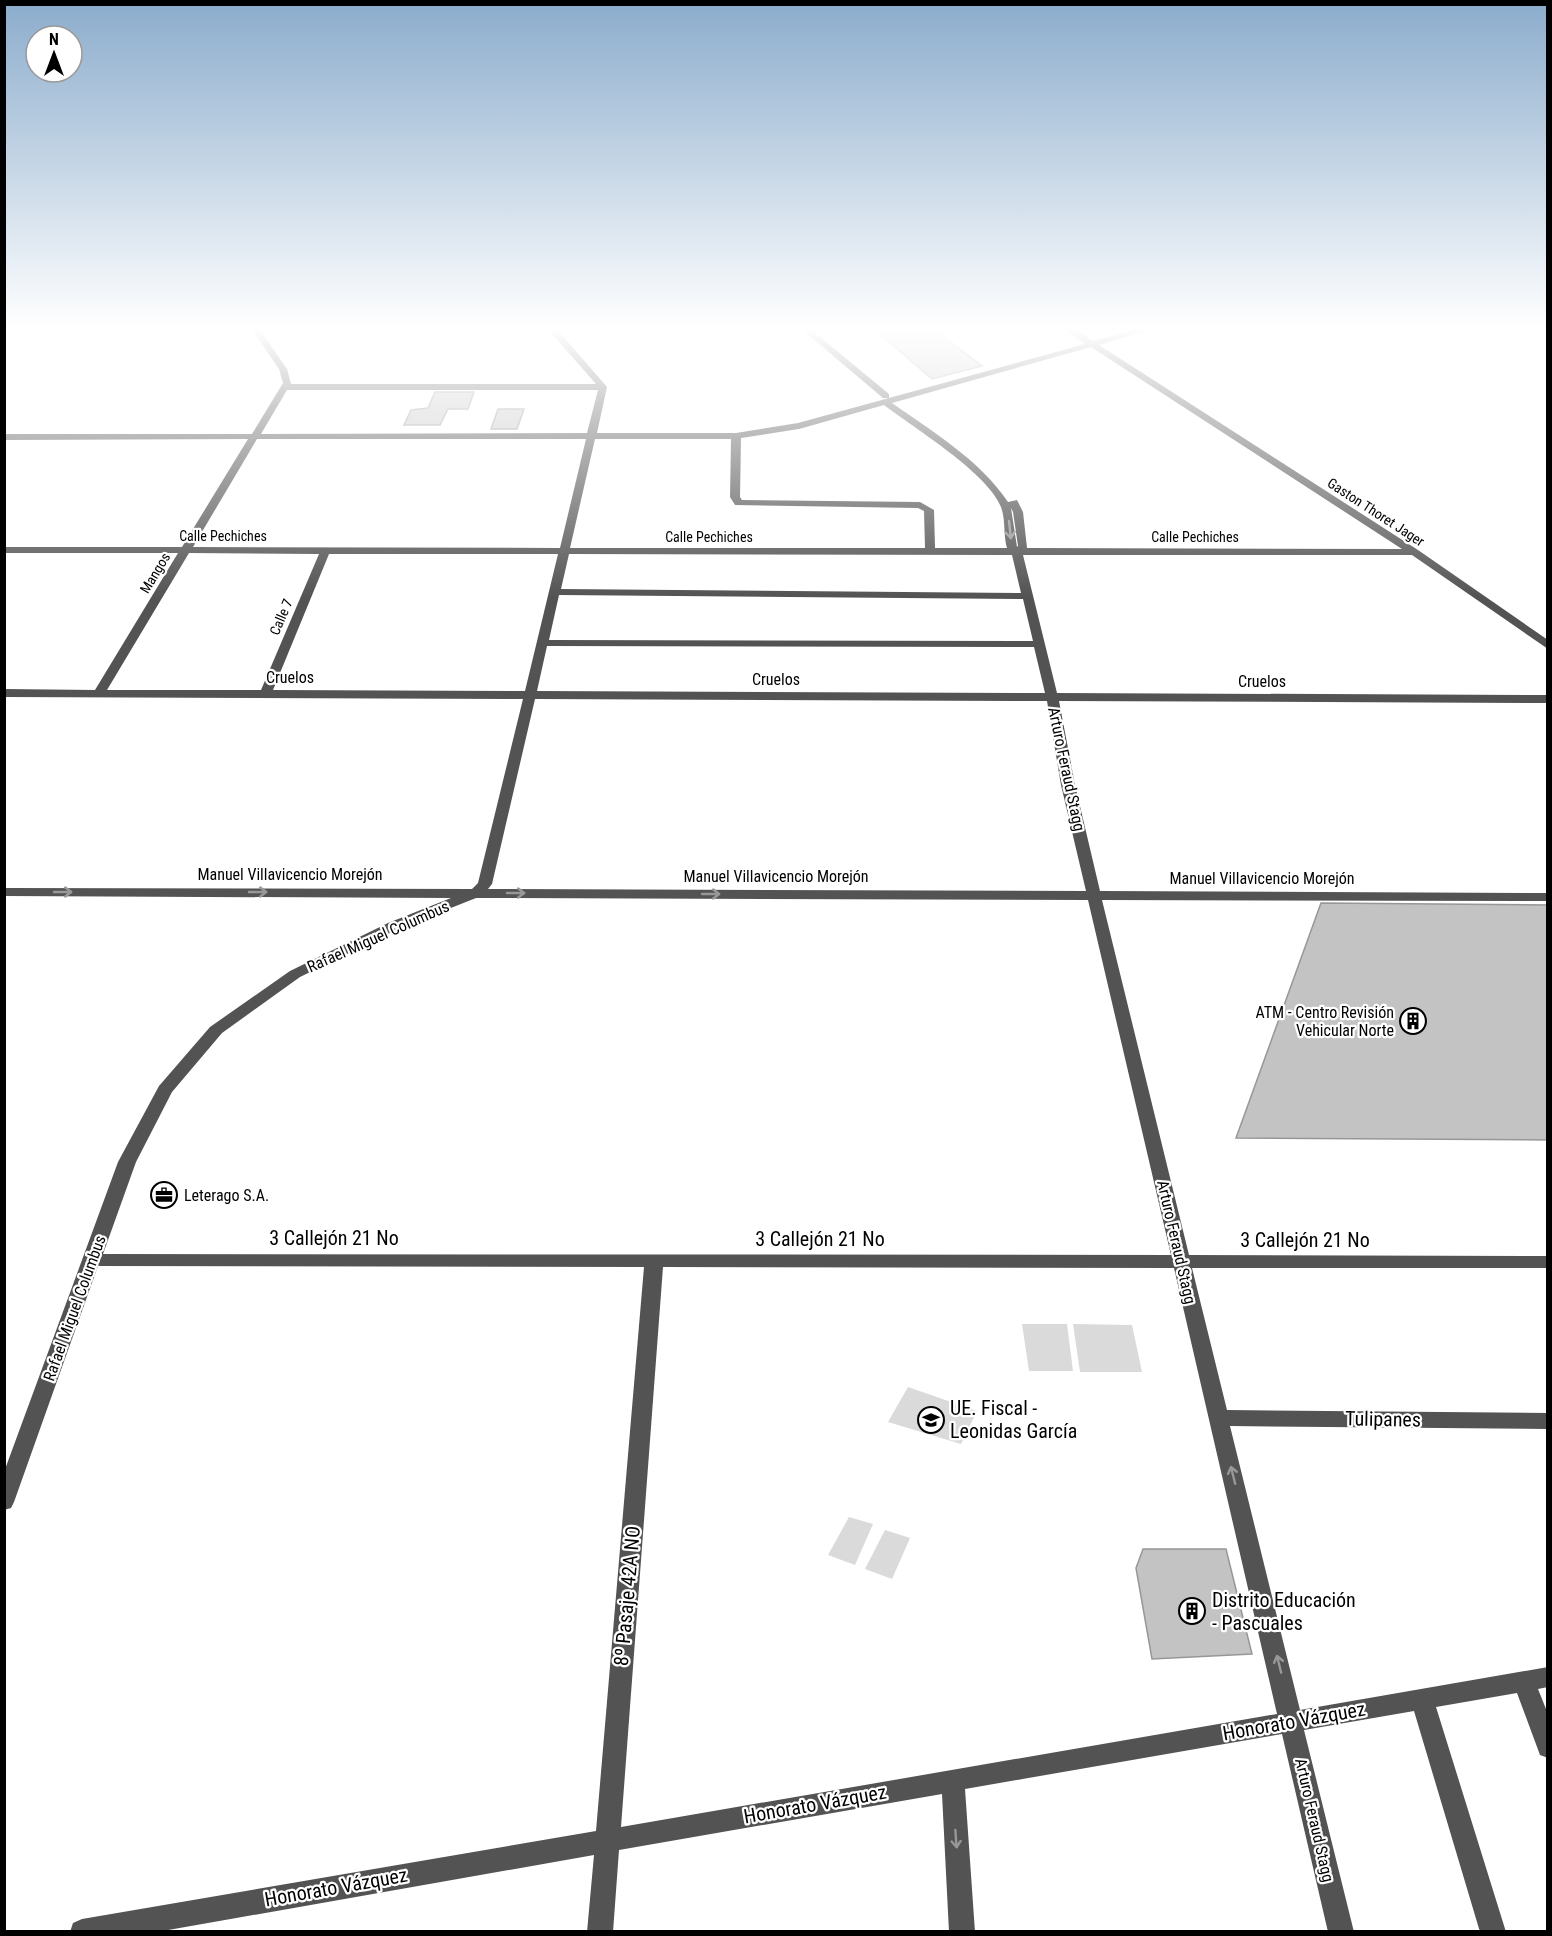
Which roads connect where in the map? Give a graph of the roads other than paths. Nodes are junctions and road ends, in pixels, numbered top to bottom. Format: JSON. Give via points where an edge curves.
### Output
{"nodes":[{"id":1,"x":267,"y":417,"type":"edge"},
{"id":2,"x":595,"y":417,"type":"edge"},
{"id":3,"x":812,"y":417,"type":"edge"},
{"id":4,"x":828,"y":417,"type":"edge"},
{"id":5,"x":910,"y":417,"type":"edge"},
{"id":6,"x":1207,"y":417,"type":"edge"},
{"id":7,"x":1212,"y":417,"type":"edge"},
{"id":8,"x":4,"y":435,"type":"edge"},
{"id":9,"x":591,"y":435,"type":"junction"},
{"id":10,"x":256,"y":436,"type":"junction"},
{"id":11,"x":736,"y":436,"type":"junction"},
{"id":12,"x":4,"y":550,"type":"edge"},
{"id":13,"x":186,"y":551,"type":"junction"},
{"id":14,"x":325,"y":551,"type":"junction"},
{"id":15,"x":564,"y":552,"type":"junction"},
{"id":16,"x":930,"y":552,"type":"junction"},
{"id":17,"x":1017,"y":552,"type":"junction"},
{"id":18,"x":1414,"y":552,"type":"junction"},
{"id":19,"x":554,"y":592,"type":"junction"},
{"id":20,"x":1028,"y":596,"type":"junction"},
{"id":21,"x":1548,"y":635,"type":"edge"},
{"id":22,"x":543,"y":643,"type":"junction"},
{"id":23,"x":1038,"y":644,"type":"junction"},
{"id":24,"x":1548,"y":646,"type":"edge"},
{"id":25,"x":4,"y":693,"type":"edge"},
{"id":26,"x":99,"y":693,"type":"junction"},
{"id":27,"x":265,"y":694,"type":"junction"},
{"id":28,"x":531,"y":695,"type":"junction"},
{"id":29,"x":1052,"y":697,"type":"junction"},
{"id":30,"x":1548,"y":699,"type":"edge"},
{"id":31,"x":4,"y":892,"type":"edge"},
{"id":32,"x":478,"y":892,"type":"junction"},
{"id":33,"x":1095,"y":896,"type":"junction"},
{"id":34,"x":1548,"y":897,"type":"edge"},
{"id":35,"x":91,"y":1260,"type":"junction"},
{"id":36,"x":654,"y":1261,"type":"junction"},
{"id":37,"x":1548,"y":1262,"type":"edge"},
{"id":38,"x":1182,"y":1263,"type":"junction"},
{"id":39,"x":1219,"y":1418,"type":"junction"},
{"id":40,"x":1548,"y":1421,"type":"edge"},
{"id":41,"x":4,"y":1502,"type":"edge"},
{"id":42,"x":1536,"y":1679,"type":"edge"},
{"id":43,"x":1422,"y":1699,"type":"junction"},
{"id":44,"x":1293,"y":1721,"type":"junction"},
{"id":45,"x":1548,"y":1747,"type":"edge"},
{"id":46,"x":953,"y":1780,"type":"junction"},
{"id":47,"x":607,"y":1840,"type":"junction"},
{"id":48,"x":82,"y":1932,"type":"edge"},
{"id":49,"x":600,"y":1932,"type":"edge"},
{"id":50,"x":962,"y":1932,"type":"edge"},
{"id":51,"x":1341,"y":1932,"type":"edge"},
{"id":52,"x":1493,"y":1932,"type":"edge"}],
"edges":[{"from":1,"to":10,"type":"street","name":"Mangos"},
{"from":2,"to":9,"type":"street"},
{"from":3,"to":9,"type":"street","via":[[736,431]]},
{"from":4,"to":11,"type":"street"},
{"from":5,"to":17,"type":"street","name":"Arturo Feraud Stagg","via":[[992,488],[1004,505],[1011,547]]},
{"from":6,"to":18,"type":"street","name":"Gaston Thoret Jager"},
{"from":7,"to":21,"type":"street","name":"Gaston Thoret Jager","via":[[1410,541]]},
{"from":8,"to":10,"type":"street"},
{"from":9,"to":10,"type":"street"},
{"from":9,"to":11,"type":"street"},
{"from":9,"to":15,"type":"street"},
{"from":10,"to":13,"type":"street","name":"Mangos"},
{"from":11,"to":16,"type":"street","via":[[735,497],[739,503],[920,506],[929,510]]},
{"from":12,"to":13,"type":"street","name":"Calle Pechiches"},
{"from":13,"to":14,"type":"street","name":"Calle Pechiches"},
{"from":13,"to":26,"type":"street","name":"Mangos"},
{"from":14,"to":15,"type":"street","name":"Calle Pechiches"},
{"from":14,"to":27,"type":"street","name":"Calle 7"},
{"from":15,"to":16,"type":"street","name":"Calle Pechiches"},
{"from":15,"to":19,"type":"street"},
{"from":16,"to":17,"type":"street","name":"Calle Pechiches"},
{"from":17,"to":18,"type":"street","name":"Calle Pechiches"},
{"from":17,"to":20,"type":"street","name":"Arturo Feraud Stagg"},
{"from":18,"to":24,"type":"street","name":"Gaston Thoret Jager"},
{"from":19,"to":20,"type":"street"},
{"from":19,"to":22,"type":"street"},
{"from":20,"to":23,"type":"street","name":"Arturo Feraud Stagg"},
{"from":22,"to":23,"type":"street"},
{"from":22,"to":28,"type":"street"},
{"from":23,"to":29,"type":"street","name":"Arturo Feraud Stagg"},
{"from":25,"to":26,"type":"street","name":"Cruelos"},
{"from":26,"to":27,"type":"street","name":"Cruelos"},
{"from":27,"to":28,"type":"street","name":"Cruelos"},
{"from":28,"to":29,"type":"street","name":"Cruelos"},
{"from":28,"to":32,"type":"street","via":[[485,884]]},
{"from":29,"to":30,"type":"street","name":"Cruelos"},
{"from":29,"to":33,"type":"street","name":"Arturo Feraud Stagg"},
{"from":31,"to":32,"type":"street","name":"Manuel Villavicencio Morejón","one_way":true},
{"from":32,"to":33,"type":"street","name":"Manuel Villavicencio Morejón","one_way":true},
{"from":32,"to":35,"type":"street","name":"Rafael Miguel Columbus","via":[[393,926],[295,974],[216,1030],[165,1090],[127,1162]]},
{"from":33,"to":34,"type":"street","name":"Manuel Villavicencio Morejón"},
{"from":33,"to":38,"type":"street","name":"Arturo Feraud Stagg"},
{"from":35,"to":36,"type":"street","name":"3 Callejón 21 No"},
{"from":35,"to":41,"type":"street","name":"Rafael Miguel Columbus"},
{"from":36,"to":38,"type":"street","name":"3 Callejón 21 No"},
{"from":36,"to":47,"type":"street","name":"8º Pasaje 42A NO"},
{"from":37,"to":38,"type":"street","name":"3 Callejón 21 No"},
{"from":38,"to":39,"type":"street","name":"Arturo Feraud Stagg"},
{"from":39,"to":40,"type":"street","name":"Tulipanes"},
{"from":44,"to":39,"type":"street","name":"Arturo Feraud Stagg","one_way":true},
{"from":42,"to":43,"type":"street","name":"Honorato Vázquez"},
{"from":42,"to":45,"type":"street"},
{"from":43,"to":44,"type":"street","name":"Honorato Vázquez"},
{"from":43,"to":52,"type":"street"},
{"from":44,"to":46,"type":"street","name":"Honorato Vázquez"},
{"from":44,"to":51,"type":"street","name":"Arturo Feraud Stagg"},
{"from":46,"to":47,"type":"street","name":"Honorato Vázquez"},
{"from":46,"to":50,"type":"street","one_way":true},
{"from":47,"to":48,"type":"street","name":"Honorato Vázquez"},
{"from":47,"to":49,"type":"street","name":"8º Pasaje 42A NO"}]}
